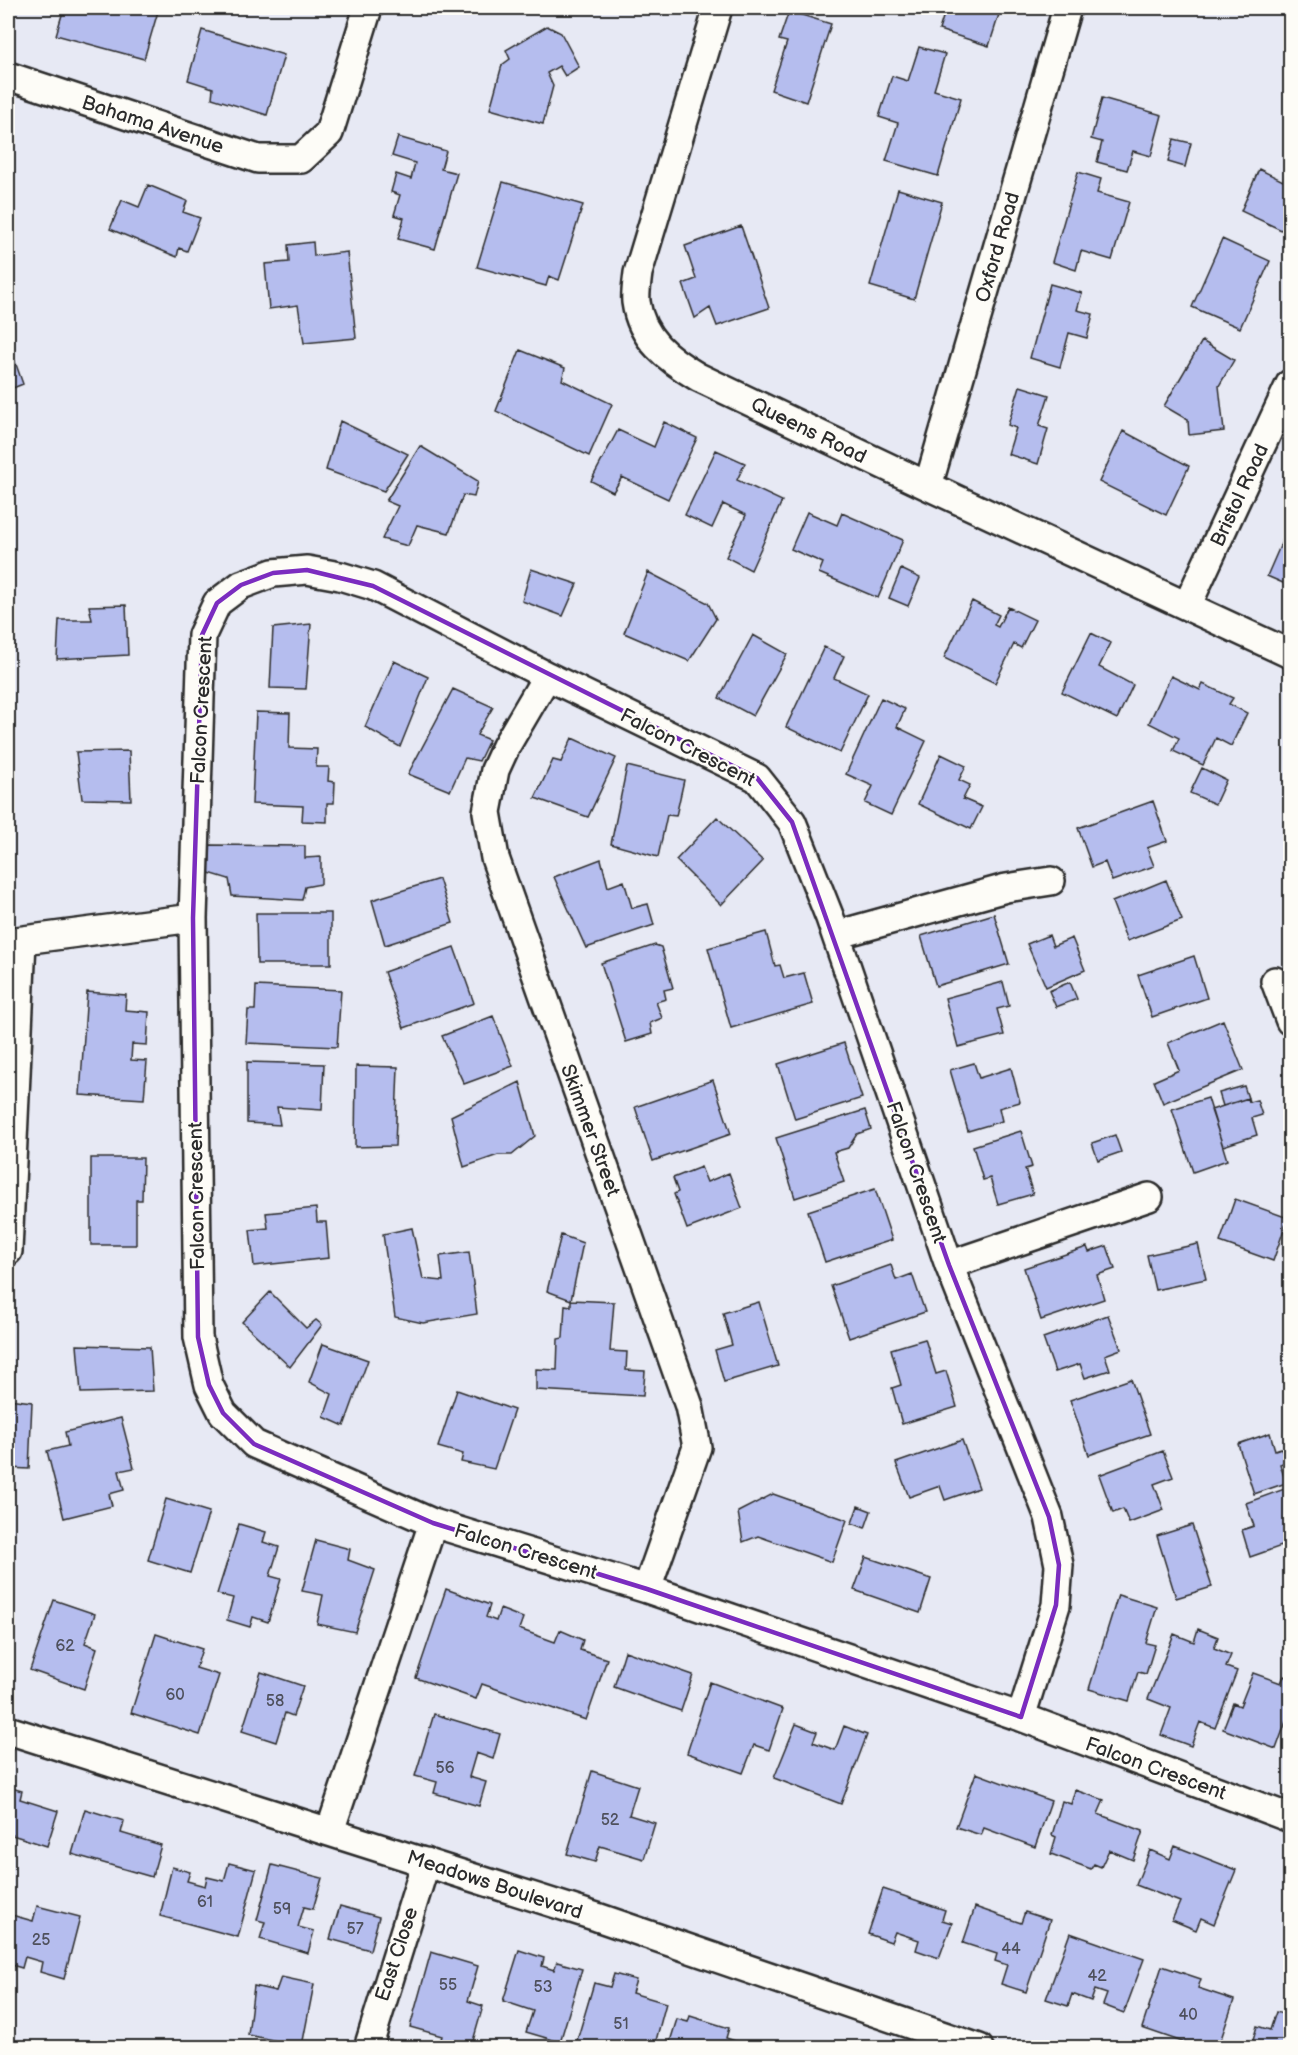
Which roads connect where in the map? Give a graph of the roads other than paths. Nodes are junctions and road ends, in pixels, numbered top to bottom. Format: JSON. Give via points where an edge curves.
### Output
{"nodes":[{"id":1,"x":368,"y":8,"type":"edge"},
{"id":2,"x":718,"y":8,"type":"edge"},
{"id":3,"x":1067,"y":8,"type":"edge"},
{"id":4,"x":8,"y":76,"type":"edge"},
{"id":5,"x":1290,"y":384,"type":"edge"},
{"id":6,"x":928,"y":486,"type":"junction"},
{"id":7,"x":1187,"y":606,"type":"junction"},
{"id":8,"x":1290,"y":654,"type":"edge"},
{"id":9,"x":547,"y":676,"type":"junction"},
{"id":10,"x":1051,"y":881,"type":"dead end"},
{"id":11,"x":193,"y":918,"type":"junction"},
{"id":12,"x":836,"y":935,"type":"junction"},
{"id":13,"x":15,"y":941,"type":"edge"},
{"id":14,"x":1275,"y":981,"type":"dead end"},
{"id":15,"x":1290,"y":1021,"type":"edge"},
{"id":16,"x":1149,"y":1197,"type":"dead end"},
{"id":17,"x":8,"y":1251,"type":"edge"},
{"id":18,"x":949,"y":1265,"type":"junction"},
{"id":19,"x":433,"y":1523,"type":"junction"},
{"id":20,"x":647,"y":1588,"type":"junction"},
{"id":21,"x":1020,"y":1718,"type":"junction"},
{"id":22,"x":8,"y":1730,"type":"edge"},
{"id":23,"x":1290,"y":1818,"type":"edge"},
{"id":24,"x":330,"y":1831,"type":"junction"},
{"id":25,"x":426,"y":1862,"type":"junction"},
{"id":26,"x":368,"y":2048,"type":"edge"},
{"id":27,"x":979,"y":2048,"type":"edge"}],
"edges":[{"from":1,"to":4,"type":"street","name":"Bahama Avenue","via":[[328,132],[301,159],[258,159]]},
{"from":2,"to":6,"type":"street","name":"Queens Road","via":[[638,273],[636,302],[647,337],[678,365],[698,376]]},
{"from":3,"to":6,"type":"street","name":"Oxford Road"},
{"from":5,"to":7,"type":"street","name":"Bristol Road"},
{"from":6,"to":7,"type":"street","name":"Queens Road"},
{"from":7,"to":8,"type":"street","name":"Queens Road"},
{"from":9,"to":11,"type":"street","name":"Falcon Crescent","via":[[373,586],[340,576],[307,570],[273,573],[241,585],[217,603],[202,635]]},
{"from":9,"to":12,"type":"street","name":"Falcon Crescent","via":[[758,778],[792,822]]},
{"from":9,"to":20,"type":"street","name":"Skimmer Street","via":[[495,770],[487,812],[495,858],[689,1406],[697,1447]]},
{"from":10,"to":12,"type":"street","via":[[1006,888]]},
{"from":11,"to":13,"type":"street"},
{"from":11,"to":19,"type":"street","name":"Falcon Crescent","via":[[198,1337],[209,1385],[223,1413],[255,1444]]},
{"from":12,"to":18,"type":"street","name":"Falcon Crescent"},
{"from":13,"to":17,"type":"street"},
{"from":14,"to":15,"type":"street"},
{"from":16,"to":18,"type":"street"},
{"from":18,"to":21,"type":"street","name":"Falcon Crescent","via":[[1049,1517],[1059,1565],[1056,1605]]},
{"from":19,"to":20,"type":"street","name":"Falcon Crescent"},
{"from":19,"to":24,"type":"street"},
{"from":20,"to":21,"type":"street","name":"Falcon Crescent"},
{"from":21,"to":23,"type":"street","name":"Falcon Crescent"},
{"from":22,"to":24,"type":"street","name":"Meadows Boulevard"},
{"from":24,"to":25,"type":"street","name":"Meadows Boulevard"},
{"from":25,"to":26,"type":"street","name":"East Close"},
{"from":25,"to":27,"type":"street","name":"Meadows Boulevard"}]}
